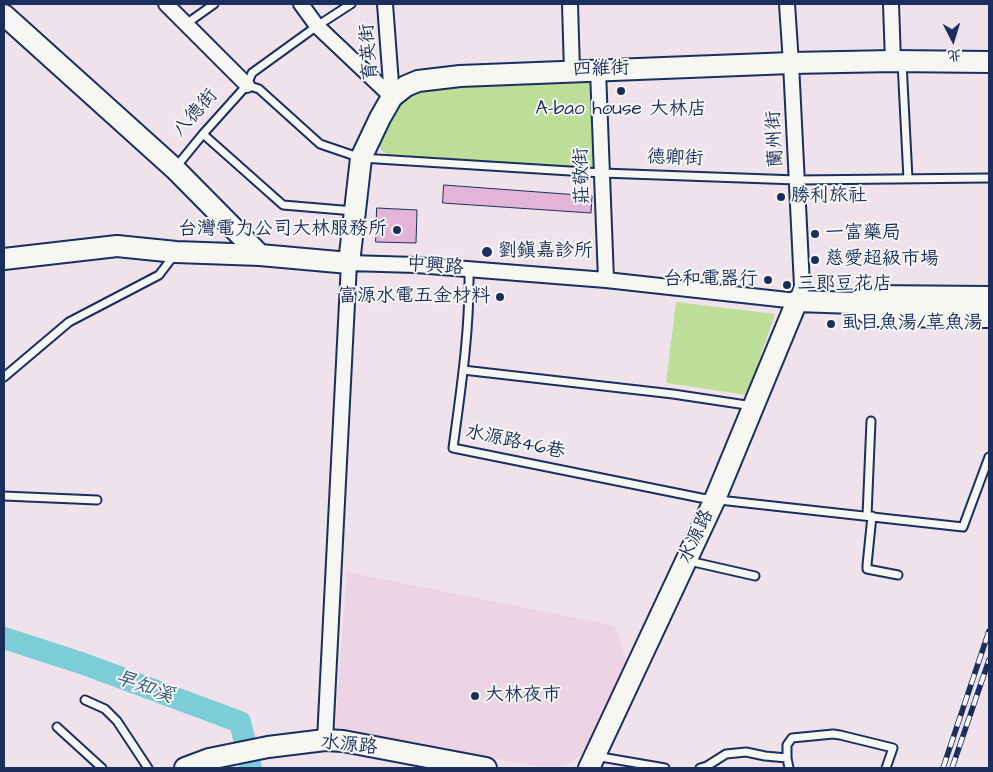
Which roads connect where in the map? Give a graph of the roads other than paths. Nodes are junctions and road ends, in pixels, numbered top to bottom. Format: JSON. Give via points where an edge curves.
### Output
{"nodes":[{"id":1,"x":166,"y":4,"type":"edge"},
{"id":2,"x":214,"y":4,"type":"edge"},
{"id":3,"x":301,"y":4,"type":"edge"},
{"id":4,"x":351,"y":4,"type":"edge"},
{"id":5,"x":385,"y":4,"type":"edge"},
{"id":6,"x":570,"y":4,"type":"edge"},
{"id":7,"x":787,"y":4,"type":"edge"},
{"id":8,"x":891,"y":4,"type":"edge"},
{"id":9,"x":4,"y":15,"type":"edge"},
{"id":10,"x":186,"y":24,"type":"junction"},
{"id":11,"x":317,"y":26,"type":"junction"},
{"id":12,"x":897,"y":62,"type":"junction"},
{"id":13,"x":989,"y":62,"type":"edge"},
{"id":14,"x":791,"y":63,"type":"junction"},
{"id":15,"x":598,"y":70,"type":"junction"},
{"id":16,"x":572,"y":71,"type":"junction"},
{"id":17,"x":248,"y":85,"type":"junction"},
{"id":18,"x":392,"y":97,"type":"junction"},
{"id":19,"x":202,"y":134,"type":"junction"},
{"id":20,"x":361,"y":158,"type":"junction"},
{"id":21,"x":175,"y":169,"type":"junction"},
{"id":22,"x":602,"y":173,"type":"junction"},
{"id":23,"x":908,"y":178,"type":"junction"},
{"id":24,"x":989,"y":178,"type":"edge"},
{"id":25,"x":797,"y":180,"type":"junction"},
{"id":26,"x":354,"y":211,"type":"junction"},
{"id":27,"x":176,"y":252,"type":"junction"},
{"id":28,"x":260,"y":255,"type":"junction"},
{"id":29,"x":4,"y":259,"type":"edge"},
{"id":30,"x":349,"y":263,"type":"junction"},
{"id":31,"x":469,"y":270,"type":"junction"},
{"id":32,"x":606,"y":280,"type":"junction"},
{"id":33,"x":989,"y":297,"type":"edge"},
{"id":34,"x":797,"y":301,"type":"junction"},
{"id":35,"x":860,"y":303,"type":"junction"},
{"id":36,"x":989,"y":317,"type":"edge"},
{"id":37,"x":463,"y":370,"type":"junction"},
{"id":38,"x":4,"y":377,"type":"edge"},
{"id":39,"x":753,"y":406,"type":"junction"},
{"id":40,"x":872,"y":421,"type":"dead end"},
{"id":41,"x":989,"y":457,"type":"edge"},
{"id":42,"x":4,"y":496,"type":"edge"},
{"id":43,"x":714,"y":499,"type":"junction"},
{"id":44,"x":97,"y":500,"type":"dead end"},
{"id":45,"x":869,"y":516,"type":"junction"},
{"id":46,"x":686,"y":560,"type":"junction"},
{"id":47,"x":898,"y":575,"type":"dead end"},
{"id":48,"x":755,"y":576,"type":"dead end"},
{"id":49,"x":85,"y":700,"type":"dead end"},
{"id":50,"x":57,"y":727,"type":"dead end"},
{"id":51,"x":325,"y":740,"type":"junction"},
{"id":52,"x":787,"y":758,"type":"junction"},
{"id":53,"x":592,"y":762,"type":"edge"},
{"id":54,"x":102,"y":768,"type":"edge"},
{"id":55,"x":148,"y":768,"type":"edge"},
{"id":56,"x":184,"y":768,"type":"edge"},
{"id":57,"x":486,"y":768,"type":"edge"},
{"id":58,"x":665,"y":768,"type":"edge"},
{"id":59,"x":700,"y":768,"type":"edge"},
{"id":60,"x":789,"y":768,"type":"edge"},
{"id":61,"x":886,"y":768,"type":"edge"}],
"edges":[{"from":1,"to":10,"type":"street","name":"八德街"},
{"from":2,"to":10,"type":"lane"},
{"from":3,"to":11,"type":"street"},
{"from":4,"to":11,"type":"lane","name":"八德街"},
{"from":5,"to":18,"type":"street","name":"育英街"},
{"from":6,"to":16,"type":"street"},
{"from":7,"to":14,"type":"street","name":"蘭州街"},
{"from":8,"to":12,"type":"street"},
{"from":9,"to":21,"type":"street"},
{"from":10,"to":17,"type":"street","name":"八德街"},
{"from":11,"to":17,"type":"lane","name":"八德街","via":[[252,73]]},
{"from":11,"to":18,"type":"street"},
{"from":12,"to":13,"type":"street","name":"四維街"},
{"from":12,"to":14,"type":"street","name":"四維街"},
{"from":12,"to":23,"type":"lane"},
{"from":14,"to":15,"type":"street","name":"四維街"},
{"from":14,"to":25,"type":"street","name":"蘭州街"},
{"from":15,"to":16,"type":"street","name":"四維街"},
{"from":15,"to":22,"type":"street","name":"莊敬街"},
{"from":16,"to":18,"type":"street","name":"四維街","via":[[418,81]]},
{"from":17,"to":19,"type":"lane","name":"八德街"},
{"from":17,"to":20,"type":"lane","name":"德卿街","via":[[258,89],[320,144]]},
{"from":18,"to":20,"type":"street","name":"四維街"},
{"from":19,"to":21,"type":"lane","name":"八德街"},
{"from":19,"to":26,"type":"lane","via":[[283,205]]},
{"from":20,"to":22,"type":"lane","name":"德卿街"},
{"from":20,"to":26,"type":"street","name":"四維街"},
{"from":21,"to":28,"type":"street"},
{"from":22,"to":25,"type":"lane","name":"德卿街"},
{"from":22,"to":32,"type":"street","name":"莊敬街"},
{"from":23,"to":24,"type":"lane","name":"德卿街"},
{"from":23,"to":25,"type":"lane","name":"德卿街"},
{"from":25,"to":34,"type":"street","name":"蘭州街","via":[[802,286]]},
{"from":26,"to":30,"type":"street","name":"四維街"},
{"from":27,"to":28,"type":"street","name":"中興路"},
{"from":27,"to":29,"type":"street","name":"中興路","via":[[117,246]]},
{"from":27,"to":38,"type":"lane","via":[[160,275],[69,322]]},
{"from":28,"to":30,"type":"street","name":"中興路"},
{"from":30,"to":31,"type":"street","name":"中興路"},
{"from":30,"to":51,"type":"street"},
{"from":31,"to":32,"type":"street","name":"中興路"},
{"from":31,"to":37,"type":"lane","name":"水源路46巷"},
{"from":32,"to":34,"type":"street","name":"中興路"},
{"from":33,"to":35,"type":"street","via":[[868,296]]},
{"from":34,"to":35,"type":"street","name":"中興路"},
{"from":34,"to":39,"type":"street","name":"水源路"},
{"from":35,"to":36,"type":"street","via":[[871,316]]},
{"from":37,"to":39,"type":"lane"},
{"from":37,"to":43,"type":"lane","name":"水源路46巷","via":[[453,448]]},
{"from":39,"to":43,"type":"street","name":"水源路"},
{"from":40,"to":45,"type":"lane"},
{"from":41,"to":45,"type":"lane","via":[[962,527]]},
{"from":42,"to":44,"type":"lane"},
{"from":43,"to":45,"type":"lane"},
{"from":43,"to":46,"type":"street","name":"水源路"},
{"from":45,"to":47,"type":"lane","via":[[867,569]]},
{"from":46,"to":48,"type":"lane"},
{"from":46,"to":53,"type":"street","name":"水源路"},
{"from":49,"to":55,"type":"lane","via":[[105,709]]},
{"from":50,"to":54,"type":"lane"},
{"from":51,"to":56,"type":"street","name":"水源路","via":[[231,754]]},
{"from":51,"to":57,"type":"street","name":"水源路"},
{"from":52,"to":59,"type":"lane","via":[[746,752],[726,754]]},
{"from":52,"to":60,"type":"lane"},
{"from":52,"to":61,"type":"lane","via":[[787,745],[792,738],[833,734],[893,748]]},
{"from":53,"to":58,"type":"lane"}]}
